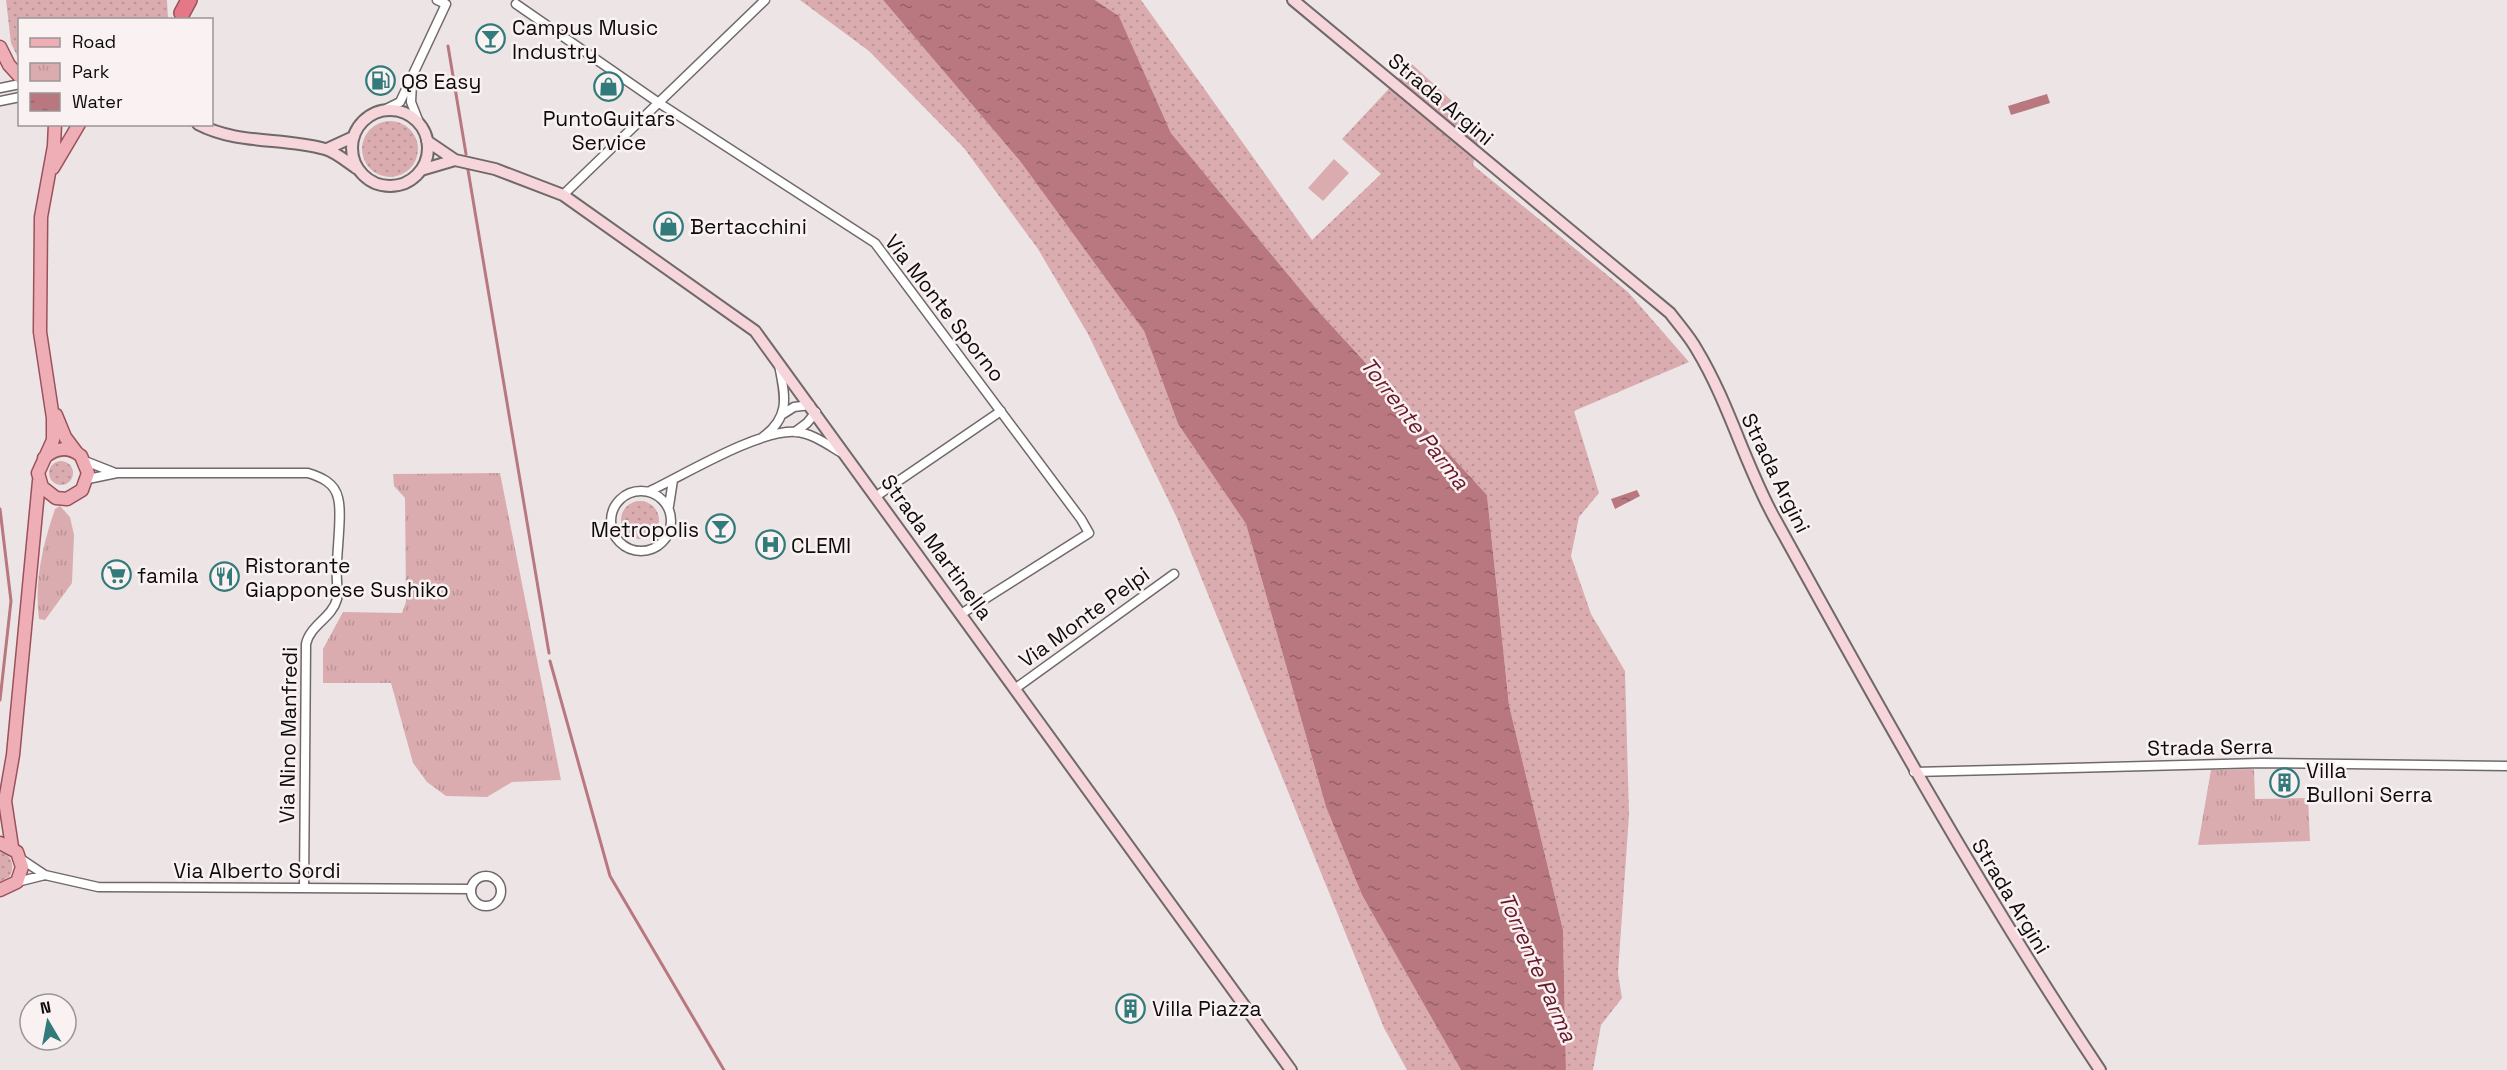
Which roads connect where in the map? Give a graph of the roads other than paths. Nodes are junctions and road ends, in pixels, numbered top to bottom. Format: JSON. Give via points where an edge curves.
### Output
{"nodes":[{"id":1,"x":437,"y":0,"type":"edge"},
{"id":2,"x":765,"y":0,"type":"edge"},
{"id":3,"x":1293,"y":0,"type":"edge"},
{"id":4,"x":516,"y":4,"type":"dead end"},
{"id":5,"x":0,"y":47,"type":"edge"},
{"id":6,"x":18,"y":75,"type":"edge"},
{"id":7,"x":413,"y":77,"type":"junction"},
{"id":8,"x":18,"y":84,"type":"edge"},
{"id":9,"x":0,"y":88,"type":"edge"},
{"id":10,"x":18,"y":97,"type":"edge"},
{"id":11,"x":0,"y":101,"type":"edge"},
{"id":12,"x":659,"y":103,"type":"junction"},
{"id":13,"x":382,"y":111,"type":"junction"},
{"id":14,"x":420,"y":125,"type":"junction"},
{"id":15,"x":55,"y":126,"type":"edge"},
{"id":16,"x":78,"y":126,"type":"edge"},
{"id":17,"x":201,"y":126,"type":"edge"},
{"id":18,"x":353,"y":137,"type":"junction"},
{"id":19,"x":428,"y":141,"type":"junction"},
{"id":20,"x":327,"y":149,"type":"junction"},
{"id":21,"x":455,"y":160,"type":"junction"},
{"id":22,"x":358,"y":169,"type":"junction"},
{"id":23,"x":422,"y":170,"type":"junction"},
{"id":24,"x":45,"y":185,"type":"junction"},
{"id":25,"x":563,"y":195,"type":"junction"},
{"id":26,"x":779,"y":363,"type":"junction"},
{"id":27,"x":49,"y":394,"type":"junction"},
{"id":28,"x":813,"y":409,"type":"junction"},
{"id":29,"x":1001,"y":411,"type":"junction"},
{"id":30,"x":783,"y":414,"type":"junction"},
{"id":31,"x":795,"y":432,"type":"junction"},
{"id":32,"x":761,"y":439,"type":"junction"},
{"id":33,"x":843,"y":453,"type":"junction"},
{"id":34,"x":81,"y":457,"type":"junction"},
{"id":35,"x":44,"y":458,"type":"junction"},
{"id":36,"x":117,"y":473,"type":"junction"},
{"id":37,"x":88,"y":479,"type":"junction"},
{"id":38,"x":673,"y":480,"type":"junction"},
{"id":39,"x":39,"y":481,"type":"junction"},
{"id":40,"x":650,"y":491,"type":"junction"},
{"id":41,"x":51,"y":495,"type":"junction"},
{"id":42,"x":876,"y":496,"type":"junction"},
{"id":43,"x":669,"y":507,"type":"junction"},
{"id":44,"x":32,"y":547,"type":"junction"},
{"id":45,"x":1174,"y":574,"type":"dead end"},
{"id":46,"x":961,"y":614,"type":"junction"},
{"id":47,"x":1016,"y":688,"type":"junction"},
{"id":48,"x":2507,"y":766,"type":"edge"},
{"id":49,"x":1914,"y":772,"type":"junction"},
{"id":50,"x":3,"y":801,"type":"edge"},
{"id":51,"x":6,"y":845,"type":"edge"},
{"id":52,"x":21,"y":859,"type":"junction"},
{"id":53,"x":45,"y":875,"type":"junction"},
{"id":54,"x":17,"y":882,"type":"junction"},
{"id":55,"x":304,"y":888,"type":"junction"},
{"id":56,"x":471,"y":889,"type":"dead end"},
{"id":57,"x":1,"y":894,"type":"edge"},
{"id":58,"x":1291,"y":1070,"type":"edge"},
{"id":59,"x":2100,"y":1070,"type":"edge"}],
"edges":[{"from":1,"to":7,"type":"street","via":[[446,4]]},
{"from":2,"to":12,"type":"street"},
{"from":3,"to":49,"type":"street","name":"Strada Argini","via":[[1670,313],[1697,349],[1754,482]]},
{"from":4,"to":12,"type":"street","name":"Via Monte Sporno"},
{"from":5,"to":6,"type":"main road"},
{"from":7,"to":13,"type":"street","via":[[400,102]]},
{"from":7,"to":14,"type":"street","via":[[411,102]]},
{"from":8,"to":9,"type":"street"},
{"from":10,"to":11,"type":"street"},
{"from":12,"to":25,"type":"street"},
{"from":12,"to":29,"type":"street","name":"Via Monte Sporno","via":[[875,243]]},
{"from":13,"to":14,"type":"street","via":[[403,112]]},
{"from":13,"to":18,"type":"street","via":[[364,120]]},
{"from":14,"to":19,"type":"street","name":"Strada Martinella"},
{"from":15,"to":24,"type":"main road"},
{"from":16,"to":24,"type":"main road"},
{"from":17,"to":20,"type":"street","name":"Strada Martinella","via":[[240,138]]},
{"from":18,"to":20,"type":"street"},
{"from":18,"to":22,"type":"street"},
{"from":19,"to":21,"type":"street","name":"Strada Martinella"},
{"from":19,"to":23,"type":"street"},
{"from":20,"to":22,"type":"street","name":"Strada Martinella"},
{"from":21,"to":23,"type":"street","name":"Strada Martinella"},
{"from":21,"to":25,"type":"street","name":"Strada Martinella","via":[[495,169]]},
{"from":22,"to":23,"type":"street","name":"Strada Martinella","via":[[366,178],[390,186],[407,182]]},
{"from":24,"to":27,"type":"main road","via":[[40,217],[40,332]]},
{"from":25,"to":26,"type":"street","name":"Strada Martinella","via":[[754,331]]},
{"from":26,"to":28,"type":"street","name":"Strada Martinella"},
{"from":26,"to":30,"type":"street","via":[[784,388]]},
{"from":27,"to":34,"type":"main road","via":[[60,427]]},
{"from":27,"to":35,"type":"main road","via":[[53,440]]},
{"from":28,"to":30,"type":"street","via":[[794,407]]},
{"from":28,"to":31,"type":"street","via":[[807,423]]},
{"from":28,"to":33,"type":"street","name":"Strada Martinella"},
{"from":29,"to":42,"type":"street"},
{"from":29,"to":46,"type":"street","name":"Via Monte Sporno","via":[[1089,533]]},
{"from":30,"to":32,"type":"street","via":[[776,427]]},
{"from":31,"to":32,"type":"street"},
{"from":31,"to":33,"type":"street"},
{"from":32,"to":38,"type":"street"},
{"from":33,"to":42,"type":"street","name":"Strada Martinella"},
{"from":34,"to":35,"type":"main road","via":[[63,449]]},
{"from":34,"to":36,"type":"street"},
{"from":34,"to":37,"type":"main road"},
{"from":35,"to":39,"type":"main road"},
{"from":36,"to":37,"type":"street"},
{"from":36,"to":55,"type":"street","name":"Via Nino Manfredi","via":[[308,473],[322,478],[339,498],[338,598],[333,609],[308,633],[306,644]]},
{"from":37,"to":41,"type":"main road","via":[[73,497],[61,499]]},
{"from":38,"to":40,"type":"street"},
{"from":38,"to":43,"type":"street"},
{"from":39,"to":41,"type":"main road"},
{"from":39,"to":44,"type":"main road"},
{"from":40,"to":43,"type":"street"},
{"from":40,"to":43,"type":"street","via":[[630,493],[615,505],[611,523],[621,544],[640,551],[662,544],[671,527]]},
{"from":41,"to":44,"type":"main road","via":[[43,507]]},
{"from":42,"to":46,"type":"street","name":"Strada Martinella"},
{"from":44,"to":50,"type":"main road","via":[[13,755]]},
{"from":45,"to":47,"type":"street","name":"Via Monte Pelpi"},
{"from":46,"to":47,"type":"street","name":"Strada Martinella"},
{"from":47,"to":58,"type":"street","name":"Strada Martinella"},
{"from":48,"to":49,"type":"street","name":"Strada Serra","via":[[2261,763]]},
{"from":49,"to":59,"type":"street","name":"Strada Argini","via":[[2031,968]]},
{"from":50,"to":51,"type":"main road"},
{"from":51,"to":52,"type":"main road"},
{"from":52,"to":53,"type":"street","name":"Via Alberto Sordi"},
{"from":52,"to":54,"type":"main road"},
{"from":53,"to":54,"type":"street","name":"Via Alberto Sordi"},
{"from":53,"to":55,"type":"street","name":"Via Alberto Sordi","via":[[98,887]]},
{"from":54,"to":57,"type":"main road"},
{"from":55,"to":56,"type":"street","name":"Via Alberto Sordi"}]}
